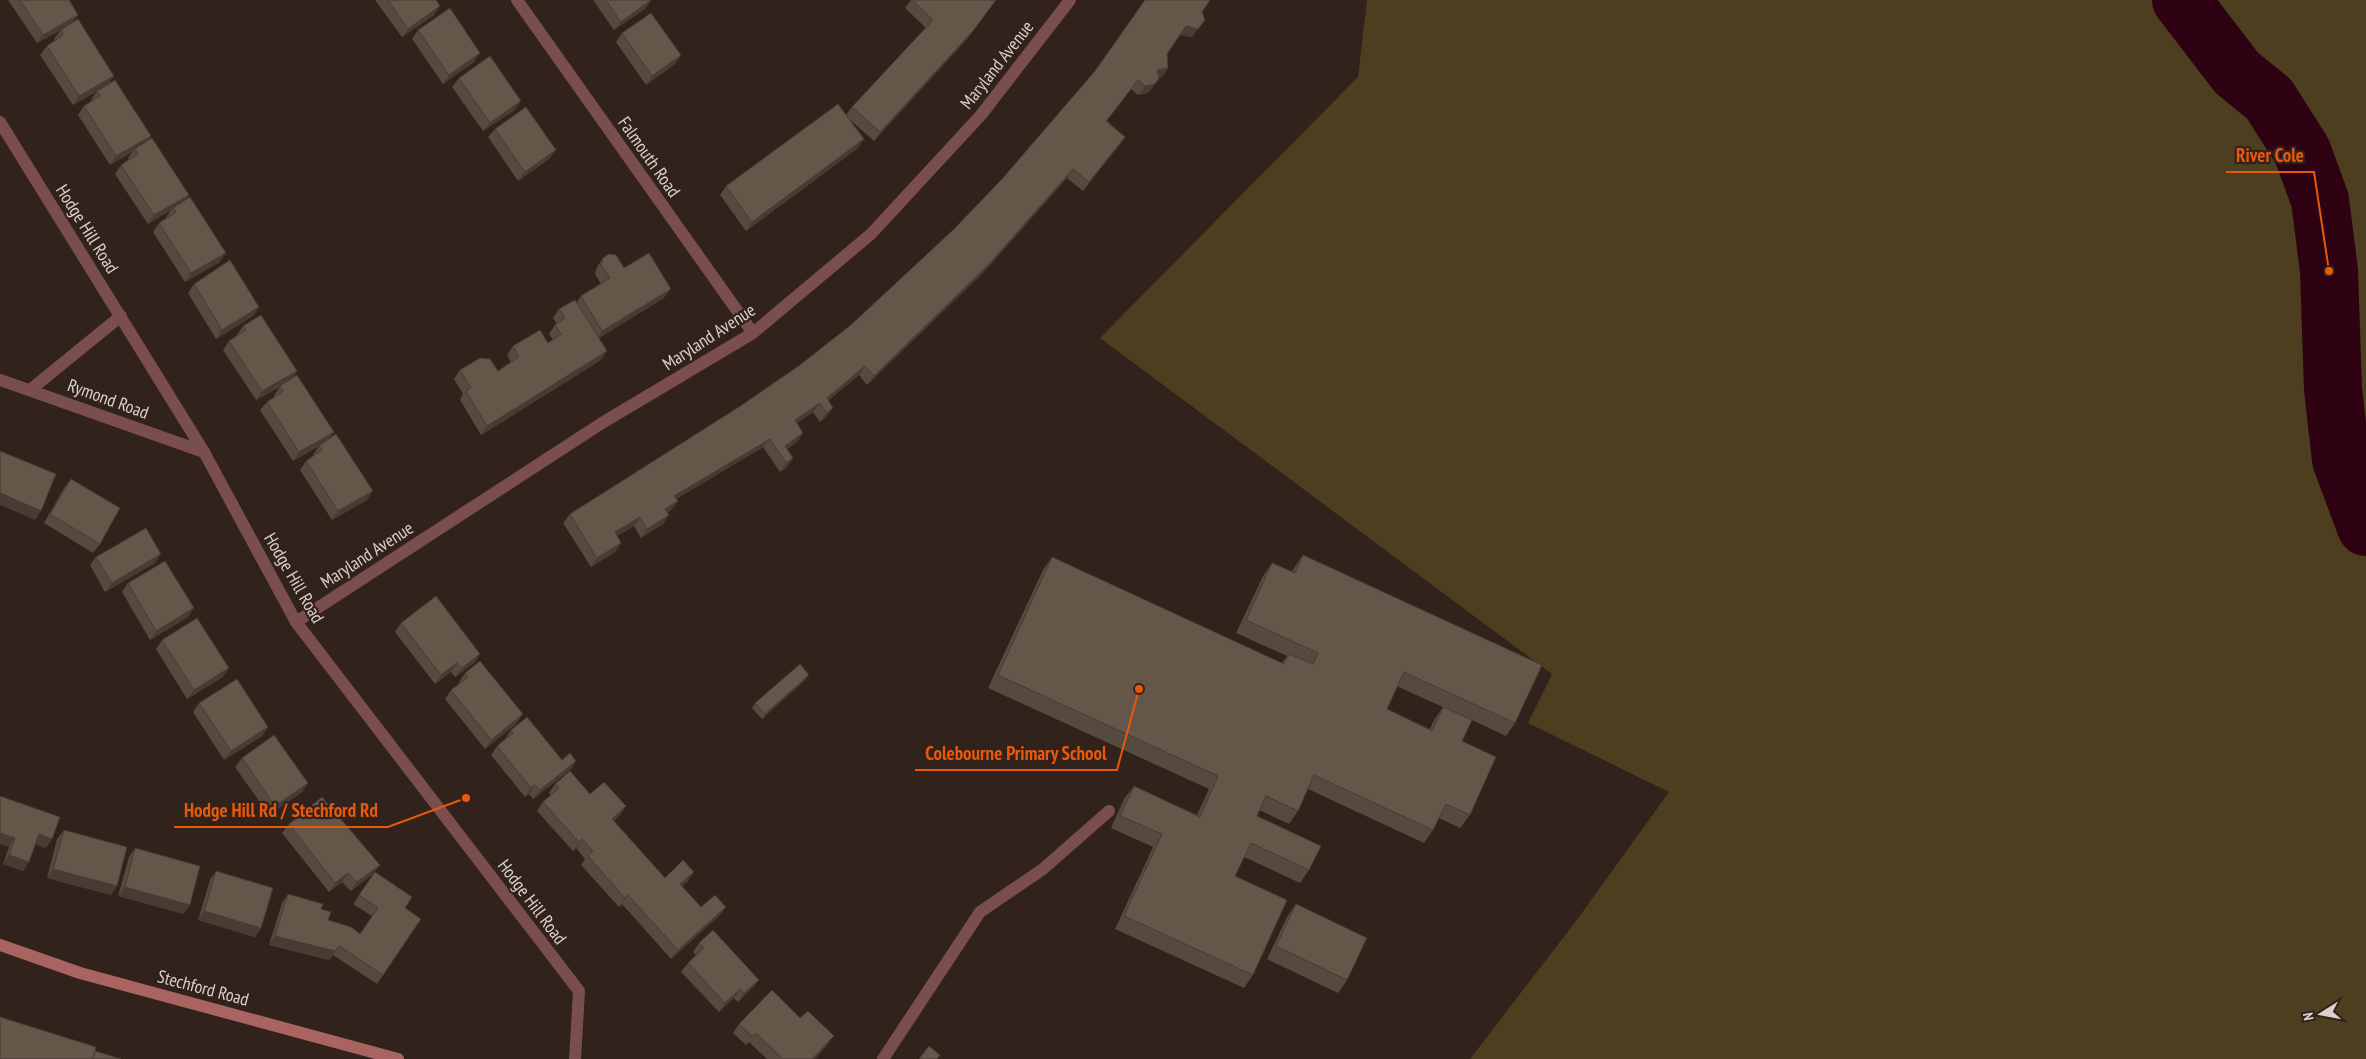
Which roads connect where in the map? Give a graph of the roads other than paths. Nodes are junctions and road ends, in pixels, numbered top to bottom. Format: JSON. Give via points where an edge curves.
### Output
{"nodes":[{"id":1,"x":517,"y":0,"type":"edge"},
{"id":2,"x":1070,"y":0,"type":"edge"},
{"id":3,"x":0,"y":122,"type":"edge"},
{"id":4,"x":121,"y":316,"type":"junction"},
{"id":5,"x":752,"y":333,"type":"junction"},
{"id":6,"x":0,"y":380,"type":"edge"},
{"id":7,"x":30,"y":390,"type":"junction"},
{"id":8,"x":204,"y":452,"type":"junction"},
{"id":9,"x":296,"y":622,"type":"junction"},
{"id":10,"x":1109,"y":811,"type":"dead end"},
{"id":11,"x":0,"y":944,"type":"edge"},
{"id":12,"x":398,"y":1059,"type":"edge"},
{"id":13,"x":575,"y":1059,"type":"edge"},
{"id":14,"x":883,"y":1059,"type":"edge"}],
"edges":[{"from":1,"to":5,"type":"street","name":"Falmouth Road"},
{"from":2,"to":5,"type":"street","name":"Maryland Avenue","via":[[981,115],[871,234]]},
{"from":3,"to":4,"type":"street","name":"Hodge Hill Road"},
{"from":4,"to":7,"type":"street"},
{"from":4,"to":8,"type":"street","name":"Hodge Hill Road"},
{"from":5,"to":9,"type":"street","name":"Maryland Avenue","via":[[602,424]]},
{"from":6,"to":7,"type":"street","name":"Rymond Road"},
{"from":7,"to":8,"type":"street","name":"Rymond Road"},
{"from":8,"to":9,"type":"street","name":"Hodge Hill Road"},
{"from":9,"to":13,"type":"street","name":"Hodge Hill Road","via":[[579,992]]},
{"from":10,"to":14,"type":"street","via":[[1043,869],[980,912]]},
{"from":11,"to":12,"type":"main road","name":"Stechford Road","via":[[80,972]]}]}
